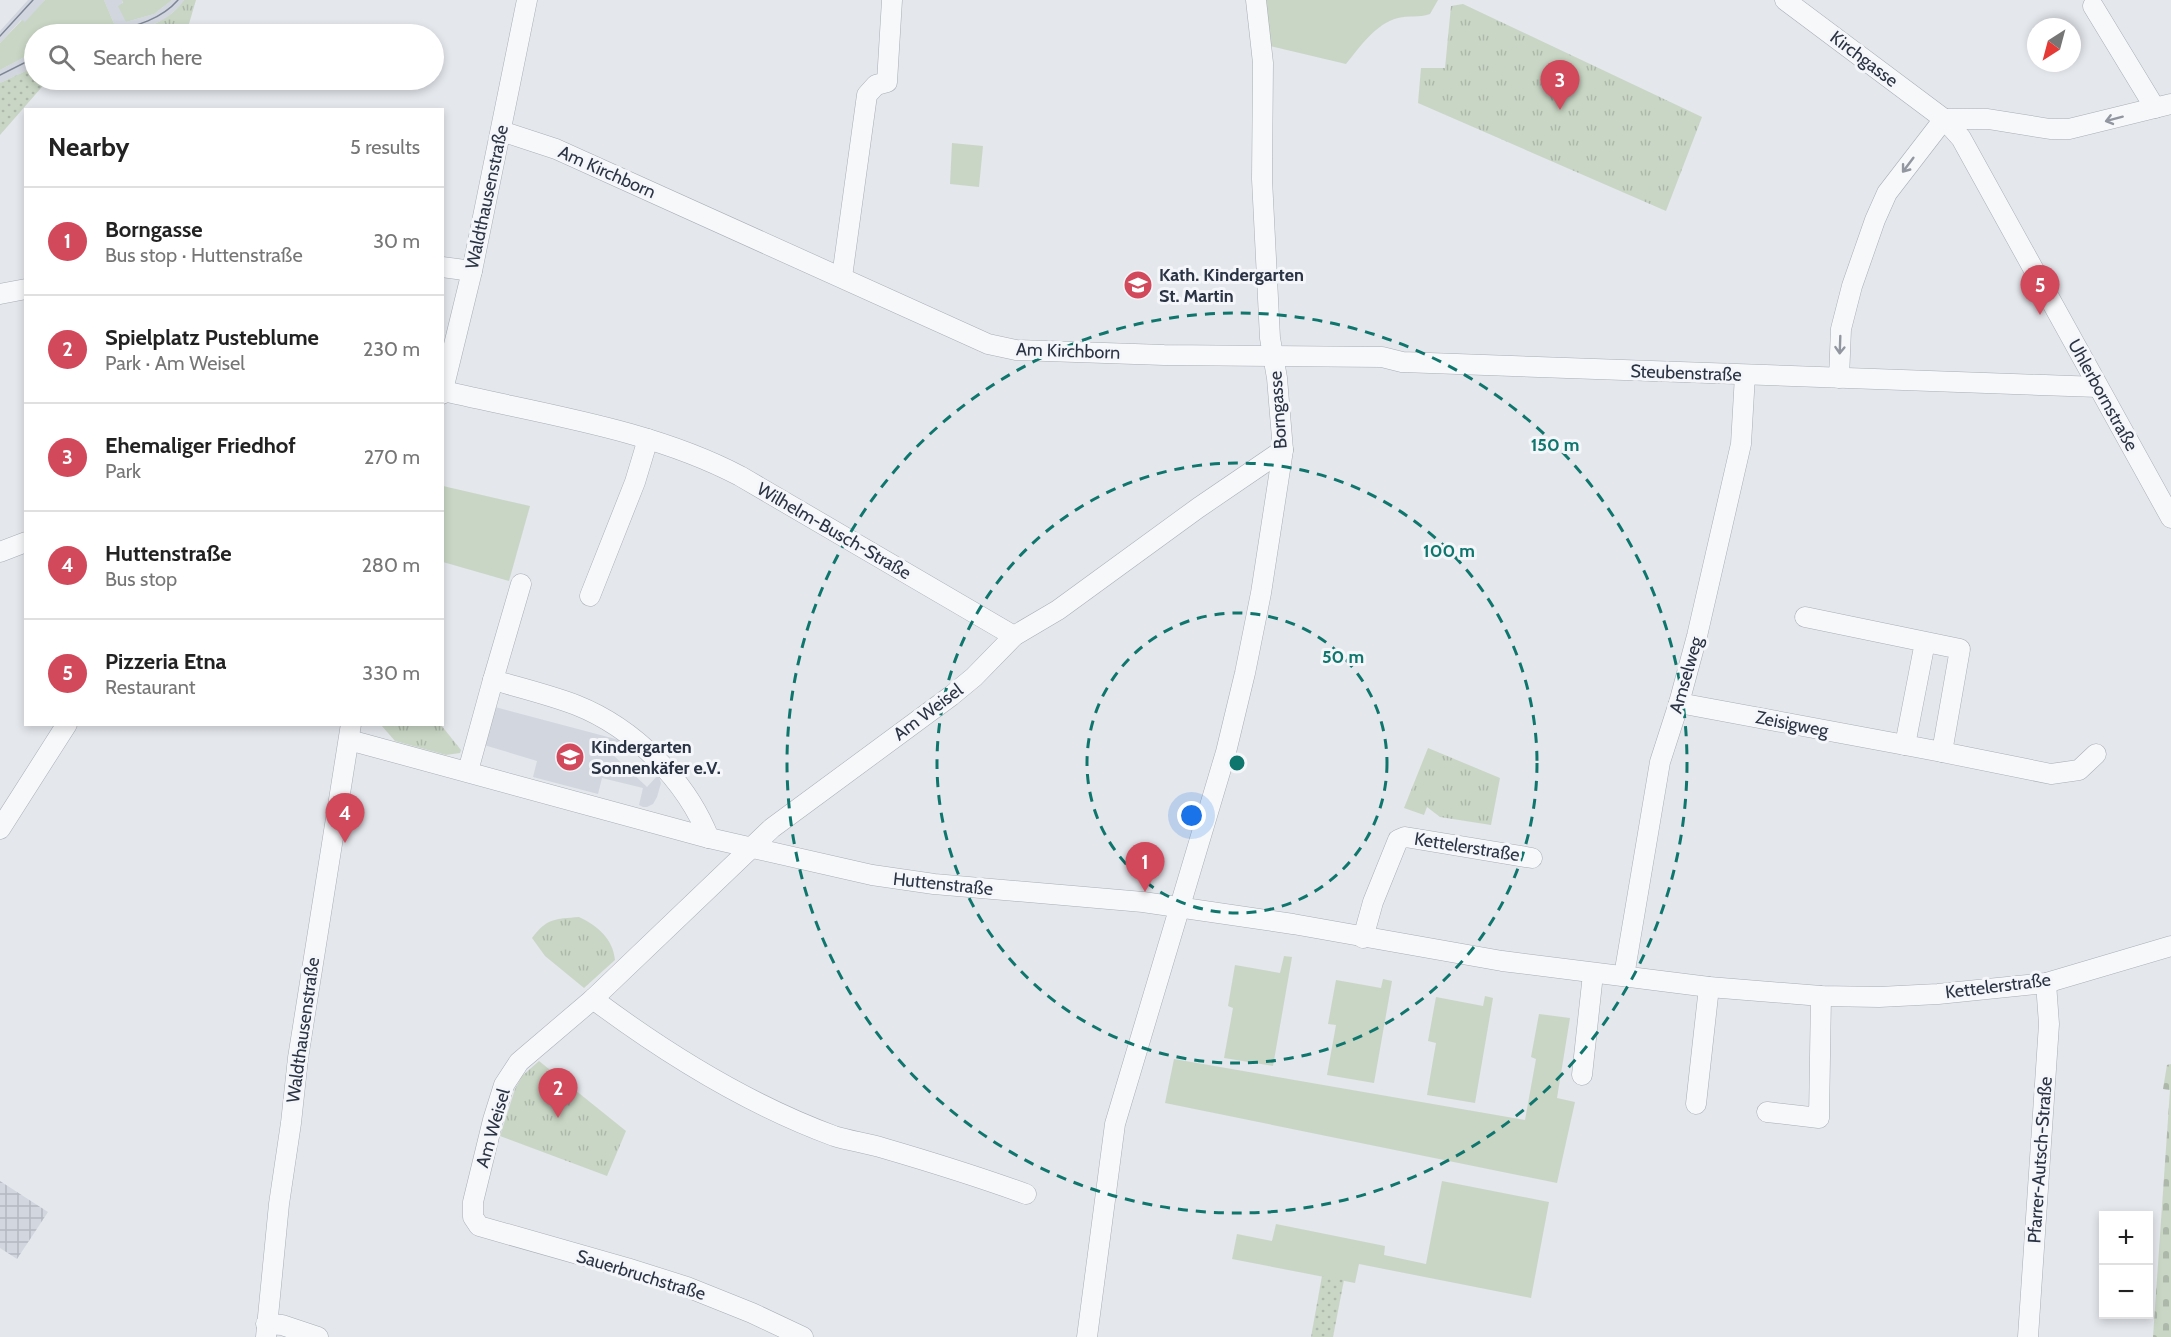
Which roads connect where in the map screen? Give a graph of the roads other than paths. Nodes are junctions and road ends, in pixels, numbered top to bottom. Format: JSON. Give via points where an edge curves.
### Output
{"nodes":[{"id":1,"x":527,"y":0,"type":"edge"},
{"id":2,"x":892,"y":0,"type":"edge"},
{"id":3,"x":1256,"y":0,"type":"edge"},
{"id":4,"x":1785,"y":0,"type":"edge"},
{"id":5,"x":2093,"y":6,"type":"dead end"},
{"id":6,"x":2163,"y":106,"type":"edge"},
{"id":7,"x":1944,"y":118,"type":"junction"},
{"id":8,"x":501,"y":131,"type":"junction"},
{"id":9,"x":444,"y":267,"type":"edge"},
{"id":10,"x":472,"y":271,"type":"junction"},
{"id":11,"x":842,"y":277,"type":"junction"},
{"id":12,"x":24,"y":289,"type":"edge"},
{"id":13,"x":0,"y":294,"type":"edge"},
{"id":14,"x":1274,"y":356,"type":"junction"},
{"id":15,"x":1744,"y":375,"type":"junction"},
{"id":16,"x":1839,"y":378,"type":"junction"},
{"id":17,"x":2098,"y":387,"type":"junction"},
{"id":18,"x":444,"y":388,"type":"edge"},
{"id":19,"x":444,"y":392,"type":"edge"},
{"id":20,"x":648,"y":439,"type":"junction"},
{"id":21,"x":1283,"y":450,"type":"junction"},
{"id":22,"x":2171,"y":518,"type":"edge"},
{"id":23,"x":24,"y":543,"type":"edge"},
{"id":24,"x":0,"y":552,"type":"edge"},
{"id":25,"x":521,"y":584,"type":"dead end"},
{"id":26,"x":590,"y":596,"type":"dead end"},
{"id":27,"x":1805,"y":617,"type":"dead end"},
{"id":28,"x":1014,"y":636,"type":"junction"},
{"id":29,"x":1924,"y":642,"type":"junction"},
{"id":30,"x":493,"y":680,"type":"junction"},
{"id":31,"x":1679,"y":703,"type":"junction"},
{"id":32,"x":66,"y":726,"type":"edge"},
{"id":33,"x":350,"y":732,"type":"edge"},
{"id":34,"x":1905,"y":745,"type":"junction"},
{"id":35,"x":1942,"y":752,"type":"junction"},
{"id":36,"x":2096,"y":754,"type":"dead end"},
{"id":37,"x":468,"y":771,"type":"junction"},
{"id":38,"x":0,"y":830,"type":"edge"},
{"id":39,"x":709,"y":838,"type":"junction"},
{"id":40,"x":751,"y":848,"type":"junction"},
{"id":41,"x":1532,"y":858,"type":"dead end"},
{"id":42,"x":1179,"y":907,"type":"junction"},
{"id":43,"x":1363,"y":938,"type":"junction"},
{"id":44,"x":2171,"y":946,"type":"edge"},
{"id":45,"x":1593,"y":974,"type":"junction"},
{"id":46,"x":1624,"y":976,"type":"junction"},
{"id":47,"x":2046,"y":983,"type":"junction"},
{"id":48,"x":1709,"y":987,"type":"junction"},
{"id":49,"x":1821,"y":996,"type":"junction"},
{"id":50,"x":593,"y":999,"type":"junction"},
{"id":51,"x":1582,"y":1075,"type":"dead end"},
{"id":52,"x":1696,"y":1104,"type":"dead end"},
{"id":53,"x":1767,"y":1112,"type":"dead end"},
{"id":54,"x":1026,"y":1194,"type":"dead end"},
{"id":55,"x":475,"y":1222,"type":"joint"},
{"id":56,"x":266,"y":1330,"type":"edge"},
{"id":57,"x":318,"y":1337,"type":"edge"},
{"id":58,"x":803,"y":1337,"type":"edge"},
{"id":59,"x":1087,"y":1337,"type":"edge"},
{"id":60,"x":2028,"y":1337,"type":"edge"}],
"edges":[{"from":1,"to":8,"type":"street","name":"Waldthausenstraße"},
{"from":2,"to":11,"type":"street","via":[[887,82],[867,95]]},
{"from":3,"to":14,"type":"street","name":"Borngasse","via":[[1263,63],[1262,179]]},
{"from":4,"to":7,"type":"street","name":"Kirchgasse"},
{"from":5,"to":6,"type":"street"},
{"from":6,"to":7,"type":"street","one_way":true,"via":[[2069,129],[1988,118]]},
{"from":7,"to":16,"type":"street","one_way":true,"via":[[1887,193],[1875,220],[1841,329]]},
{"from":7,"to":17,"type":"street","name":"Uhlerbornstraße","via":[[1965,145]]},
{"from":8,"to":10,"type":"street","name":"Waldthausenstraße"},
{"from":8,"to":11,"type":"street","name":"Am Kirchborn","via":[[556,149]]},
{"from":9,"to":10,"type":"street"},
{"from":10,"to":18,"type":"street","name":"Waldthausenstraße"},
{"from":11,"to":14,"type":"street","name":"Am Kirchborn","via":[[988,344],[1009,349]]},
{"from":12,"to":13,"type":"street"},
{"from":14,"to":15,"type":"street","name":"Steubenstraße","via":[[1382,357],[1402,362]]},
{"from":14,"to":21,"type":"street","name":"Borngasse"},
{"from":15,"to":16,"type":"street","name":"Steubenstraße"},
{"from":15,"to":31,"type":"street","name":"Amselweg","via":[[1741,444]]},
{"from":16,"to":17,"type":"street","name":"Steubenstraße"},
{"from":17,"to":22,"type":"street","name":"Uhlerbornstraße"},
{"from":19,"to":20,"type":"street","name":"Wilhelm-Busch-Straße"},
{"from":20,"to":26,"type":"street"},
{"from":20,"to":28,"type":"street","name":"Wilhelm-Busch-Straße","via":[[695,454],[740,476]]},
{"from":21,"to":28,"type":"street","name":"Am Weisel","via":[[1058,610]]},
{"from":21,"to":42,"type":"street","name":"Borngasse","via":[[1245,673],[1227,752]]},
{"from":23,"to":24,"type":"street"},
{"from":25,"to":30,"type":"street"},
{"from":27,"to":29,"type":"street"},
{"from":28,"to":40,"type":"street","name":"Am Weisel","via":[[951,696],[772,828]]},
{"from":29,"to":34,"type":"street"},
{"from":29,"to":35,"type":"street","via":[[1960,649]]},
{"from":30,"to":37,"type":"street"},
{"from":30,"to":39,"type":"street","via":[[578,706],[625,732],[668,773],[698,814]]},
{"from":31,"to":34,"type":"street","name":"Zeisigweg"},
{"from":31,"to":46,"type":"street","name":"Amselweg","via":[[1660,762]]},
{"from":32,"to":38,"type":"street"},
{"from":33,"to":37,"type":"street","name":"Huttenstraße"},
{"from":33,"to":56,"type":"street","name":"Waldthausenstraße","via":[[300,1047]]},
{"from":34,"to":35,"type":"street","name":"Zeisigweg"},
{"from":35,"to":36,"type":"street","name":"Zeisigweg","via":[[2051,774],[2079,770]]},
{"from":37,"to":39,"type":"street","name":"Huttenstraße"},
{"from":39,"to":40,"type":"street","name":"Huttenstraße"},
{"from":40,"to":42,"type":"street","name":"Huttenstraße","via":[[872,875],[934,884]]},
{"from":40,"to":50,"type":"street","name":"Am Weisel"},
{"from":41,"to":43,"type":"street","name":"Kettelerstraße","via":[[1405,837],[1398,840]]},
{"from":42,"to":43,"type":"street","name":"Kettelerstraße"},
{"from":42,"to":59,"type":"street","name":"Borngasse","via":[[1115,1124]]},
{"from":43,"to":45,"type":"street","name":"Kettelerstraße"},
{"from":44,"to":47,"type":"street","name":"Kettelerstraße"},
{"from":45,"to":46,"type":"street","name":"Kettelerstraße"},
{"from":45,"to":51,"type":"street"},
{"from":46,"to":48,"type":"street","name":"Kettelerstraße"},
{"from":47,"to":49,"type":"street","name":"Kettelerstraße","via":[[1938,994]]},
{"from":47,"to":60,"type":"street","name":"Pfarrer-Autsch-Straße","via":[[2049,1024]]},
{"from":48,"to":49,"type":"street","name":"Kettelerstraße"},
{"from":48,"to":52,"type":"street"},
{"from":49,"to":53,"type":"street","via":[[1819,1118]]},
{"from":50,"to":54,"type":"street","via":[[670,1053],[757,1102],[835,1136]]},
{"from":50,"to":55,"type":"street","name":"Am Weisel","via":[[509,1075],[478,1180],[472,1212]]},
{"from":55,"to":58,"type":"street","name":"Sauerbruchstraße","via":[[483,1229],[687,1287]]},
{"from":56,"to":57,"type":"street","via":[[282,1326]]}]}
